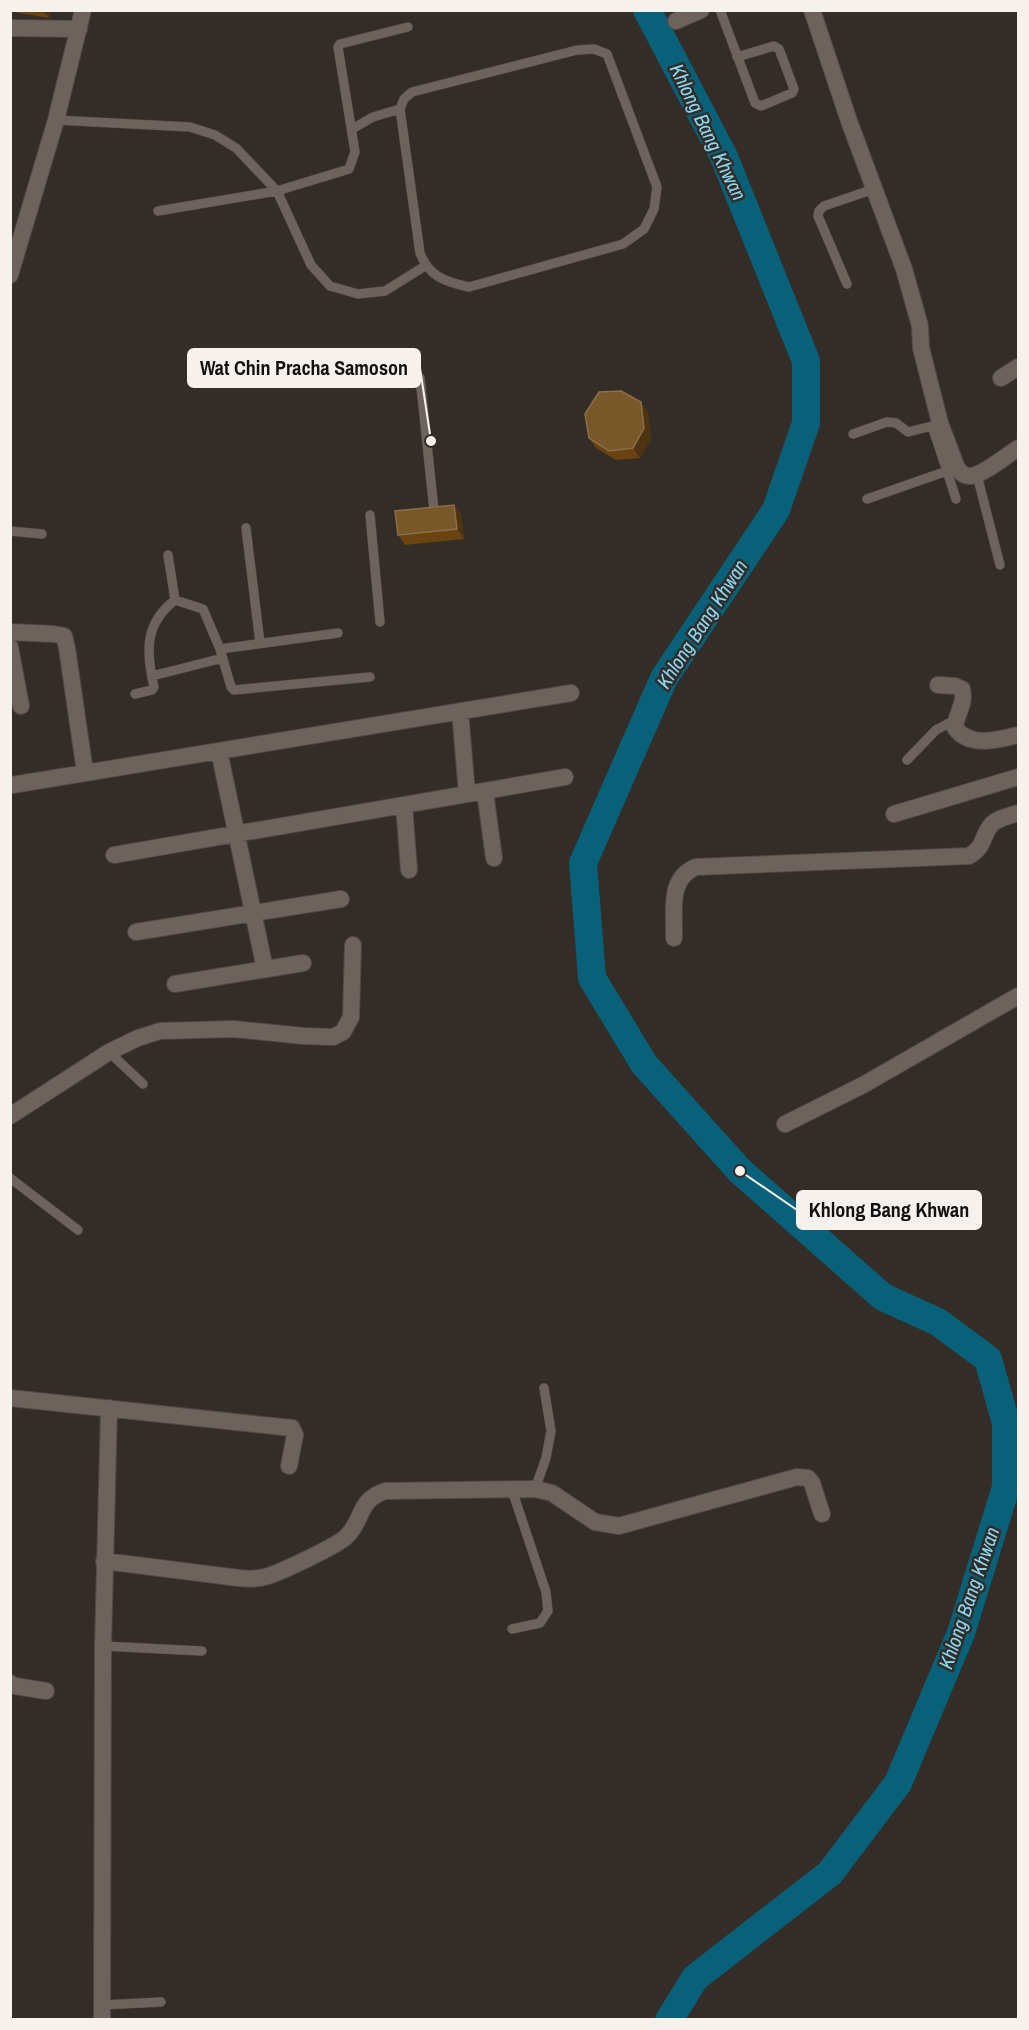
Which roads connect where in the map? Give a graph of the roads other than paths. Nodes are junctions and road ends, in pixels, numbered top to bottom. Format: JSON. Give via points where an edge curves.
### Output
{"nodes":[{"id":1,"x":82,"y":10,"type":"edge"},
{"id":2,"x":701,"y":10,"type":"edge"},
{"id":3,"x":720,"y":10,"type":"edge"},
{"id":4,"x":812,"y":10,"type":"edge"},
{"id":5,"x":676,"y":21,"type":"dead end"},
{"id":6,"x":408,"y":27,"type":"dead end"},
{"id":7,"x":10,"y":28,"type":"edge"},
{"id":8,"x":79,"y":29,"type":"junction"},
{"id":9,"x":737,"y":57,"type":"junction"},
{"id":10,"x":400,"y":110,"type":"junction"},
{"id":11,"x":56,"y":120,"type":"junction"},
{"id":12,"x":352,"y":129,"type":"junction"},
{"id":13,"x":874,"y":189,"type":"junction"},
{"id":14,"x":277,"y":191,"type":"junction"},
{"id":15,"x":158,"y":212,"type":"dead end"},
{"id":16,"x":425,"y":266,"type":"junction"},
{"id":17,"x":10,"y":276,"type":"edge"},
{"id":18,"x":847,"y":284,"type":"dead end"},
{"id":19,"x":1018,"y":368,"type":"edge"},
{"id":20,"x":420,"y":378,"type":"dead end"},
{"id":21,"x":1001,"y":378,"type":"dead end"},
{"id":22,"x":853,"y":434,"type":"dead end"},
{"id":23,"x":1018,"y":448,"type":"edge"},
{"id":24,"x":952,"y":470,"type":"junction"},
{"id":25,"x":977,"y":474,"type":"junction"},
{"id":26,"x":867,"y":499,"type":"dead end"},
{"id":27,"x":957,"y":499,"type":"dead end"},
{"id":28,"x":434,"y":510,"type":"edge"},
{"id":29,"x":370,"y":515,"type":"dead end"},
{"id":30,"x":246,"y":528,"type":"dead end"},
{"id":31,"x":10,"y":531,"type":"edge"},
{"id":32,"x":42,"y":534,"type":"dead end"},
{"id":33,"x":168,"y":555,"type":"dead end"},
{"id":34,"x":1000,"y":565,"type":"dead end"},
{"id":35,"x":175,"y":600,"type":"junction"},
{"id":36,"x":380,"y":622,"type":"dead end"},
{"id":37,"x":10,"y":632,"type":"edge"},
{"id":38,"x":338,"y":633,"type":"dead end"},
{"id":39,"x":260,"y":643,"type":"junction"},
{"id":40,"x":10,"y":647,"type":"edge"},
{"id":41,"x":222,"y":653,"type":"junction"},
{"id":42,"x":152,"y":676,"type":"junction"},
{"id":43,"x":370,"y":677,"type":"dead end"},
{"id":44,"x":938,"y":684,"type":"dead end"},
{"id":45,"x":571,"y":693,"type":"dead end"},
{"id":46,"x":135,"y":694,"type":"dead end"},
{"id":47,"x":21,"y":706,"type":"dead end"},
{"id":48,"x":460,"y":711,"type":"junction"},
{"id":49,"x":955,"y":720,"type":"junction"},
{"id":50,"x":1018,"y":735,"type":"edge"},
{"id":51,"x":219,"y":751,"type":"junction"},
{"id":52,"x":907,"y":760,"type":"dead end"},
{"id":53,"x":85,"y":772,"type":"junction"},
{"id":54,"x":565,"y":777,"type":"dead end"},
{"id":55,"x":1018,"y":777,"type":"edge"},
{"id":56,"x":12,"y":785,"type":"edge"},
{"id":57,"x":485,"y":792,"type":"junction"},
{"id":58,"x":467,"y":794,"type":"junction"},
{"id":59,"x":404,"y":805,"type":"junction"},
{"id":60,"x":1018,"y":813,"type":"edge"},
{"id":61,"x":894,"y":814,"type":"dead end"},
{"id":62,"x":238,"y":834,"type":"junction"},
{"id":63,"x":114,"y":855,"type":"dead end"},
{"id":64,"x":494,"y":858,"type":"dead end"},
{"id":65,"x":409,"y":870,"type":"dead end"},
{"id":66,"x":341,"y":899,"type":"dead end"},
{"id":67,"x":254,"y":913,"type":"junction"},
{"id":68,"x":136,"y":932,"type":"dead end"},
{"id":69,"x":674,"y":938,"type":"dead end"},
{"id":70,"x":352,"y":945,"type":"dead end"},
{"id":71,"x":303,"y":963,"type":"dead end"},
{"id":72,"x":265,"y":969,"type":"junction"},
{"id":73,"x":175,"y":984,"type":"dead end"},
{"id":74,"x":1018,"y":996,"type":"edge"},
{"id":75,"x":109,"y":1052,"type":"junction"},
{"id":76,"x":143,"y":1084,"type":"dead end"},
{"id":77,"x":10,"y":1116,"type":"edge"},
{"id":78,"x":785,"y":1124,"type":"dead end"},
{"id":79,"x":10,"y":1178,"type":"edge"},
{"id":80,"x":78,"y":1230,"type":"dead end"},
{"id":81,"x":544,"y":1388,"type":"dead end"},
{"id":82,"x":10,"y":1398,"type":"edge"},
{"id":83,"x":109,"y":1408,"type":"junction"},
{"id":84,"x":289,"y":1466,"type":"dead end"},
{"id":85,"x":535,"y":1489,"type":"junction"},
{"id":86,"x":512,"y":1490,"type":"junction"},
{"id":87,"x":822,"y":1514,"type":"dead end"},
{"id":88,"x":104,"y":1561,"type":"junction"},
{"id":89,"x":512,"y":1629,"type":"dead end"},
{"id":90,"x":103,"y":1646,"type":"junction"},
{"id":91,"x":202,"y":1651,"type":"dead end"},
{"id":92,"x":10,"y":1683,"type":"edge"},
{"id":93,"x":46,"y":1691,"type":"dead end"},
{"id":94,"x":161,"y":2001,"type":"dead end"},
{"id":95,"x":102,"y":2012,"type":"edge"}],
"edges":[{"from":1,"to":8,"type":"street"},
{"from":2,"to":5,"type":"street"},
{"from":3,"to":9,"type":"lane"},
{"from":4,"to":13,"type":"street"},
{"from":6,"to":12,"type":"lane","via":[[340,44]]},
{"from":7,"to":8,"type":"street"},
{"from":8,"to":11,"type":"street"},
{"from":9,"to":9,"type":"lane","via":[[755,104],[761,106],[792,93],[794,89],[779,49],[774,46]]},
{"from":10,"to":12,"type":"lane","via":[[374,117]]},
{"from":10,"to":16,"type":"lane"},
{"from":10,"to":16,"type":"lane","via":[[412,92],[594,49],[607,54],[657,187],[654,209],[644,229],[622,244],[469,287],[447,283]]},
{"from":11,"to":14,"type":"lane","via":[[190,127],[215,135],[236,147]]},
{"from":11,"to":17,"type":"street"},
{"from":12,"to":14,"type":"lane","via":[[355,152],[349,169]]},
{"from":13,"to":18,"type":"lane","via":[[819,211]]},
{"from":13,"to":24,"type":"street","via":[[914,302],[921,348]]},
{"from":14,"to":15,"type":"lane"},
{"from":14,"to":16,"type":"lane","via":[[311,265],[330,286],[358,294],[385,291]]},
{"from":19,"to":21,"type":"street"},
{"from":20,"to":28,"type":"lane"},
{"from":22,"to":24,"type":"lane","via":[[887,422],[908,432],[932,426]]},
{"from":23,"to":25,"type":"street"},
{"from":24,"to":25,"type":"street","via":[[969,476]]},
{"from":24,"to":26,"type":"lane"},
{"from":24,"to":27,"type":"lane"},
{"from":25,"to":34,"type":"lane"},
{"from":29,"to":36,"type":"lane"},
{"from":30,"to":39,"type":"lane"},
{"from":31,"to":32,"type":"lane"},
{"from":33,"to":35,"type":"lane"},
{"from":35,"to":41,"type":"lane","via":[[203,609]]},
{"from":35,"to":42,"type":"lane","via":[[163,609],[149,639]]},
{"from":37,"to":53,"type":"street","via":[[64,636]]},
{"from":38,"to":39,"type":"lane"},
{"from":39,"to":41,"type":"lane"},
{"from":40,"to":47,"type":"street"},
{"from":41,"to":42,"type":"lane"},
{"from":41,"to":43,"type":"lane","via":[[234,690]]},
{"from":42,"to":46,"type":"lane","via":[[152,690]]},
{"from":44,"to":49,"type":"street","via":[[962,689],[962,706]]},
{"from":45,"to":48,"type":"street"},
{"from":48,"to":51,"type":"street"},
{"from":48,"to":58,"type":"street"},
{"from":49,"to":50,"type":"street","via":[[959,733],[981,741]]},
{"from":49,"to":52,"type":"lane","via":[[936,730]]},
{"from":51,"to":53,"type":"street"},
{"from":51,"to":62,"type":"street"},
{"from":53,"to":56,"type":"street"},
{"from":54,"to":57,"type":"street"},
{"from":55,"to":61,"type":"street"},
{"from":57,"to":58,"type":"street"},
{"from":57,"to":64,"type":"street"},
{"from":58,"to":59,"type":"street"},
{"from":59,"to":62,"type":"street"},
{"from":59,"to":65,"type":"street"},
{"from":60,"to":69,"type":"street","via":[[990,825],[978,851],[969,856],[696,867],[677,882]]},
{"from":62,"to":63,"type":"street"},
{"from":62,"to":67,"type":"street"},
{"from":66,"to":67,"type":"street"},
{"from":67,"to":68,"type":"street"},
{"from":67,"to":72,"type":"street"},
{"from":70,"to":75,"type":"street","via":[[351,1017],[343,1032],[333,1037],[234,1029],[160,1031]]},
{"from":71,"to":72,"type":"street"},
{"from":72,"to":73,"type":"street"},
{"from":74,"to":78,"type":"street","via":[[863,1085]]},
{"from":75,"to":76,"type":"lane"},
{"from":75,"to":77,"type":"street"},
{"from":79,"to":80,"type":"lane"},
{"from":81,"to":85,"type":"lane","via":[[551,1431]]},
{"from":82,"to":83,"type":"street"},
{"from":83,"to":84,"type":"street","via":[[292,1428]]},
{"from":83,"to":88,"type":"street"},
{"from":85,"to":86,"type":"street"},
{"from":85,"to":87,"type":"street","via":[[552,1493],[595,1522],[619,1526],[797,1477],[808,1478],[812,1483]]},
{"from":86,"to":88,"type":"street","via":[[385,1491],[373,1495],[348,1535],[336,1545],[268,1576],[250,1579]]},
{"from":86,"to":89,"type":"lane","via":[[546,1592],[548,1611],[540,1623]]},
{"from":88,"to":90,"type":"street"},
{"from":90,"to":91,"type":"lane"},
{"from":90,"to":95,"type":"street"},
{"from":92,"to":93,"type":"street"},
{"from":94,"to":95,"type":"lane"}]}
